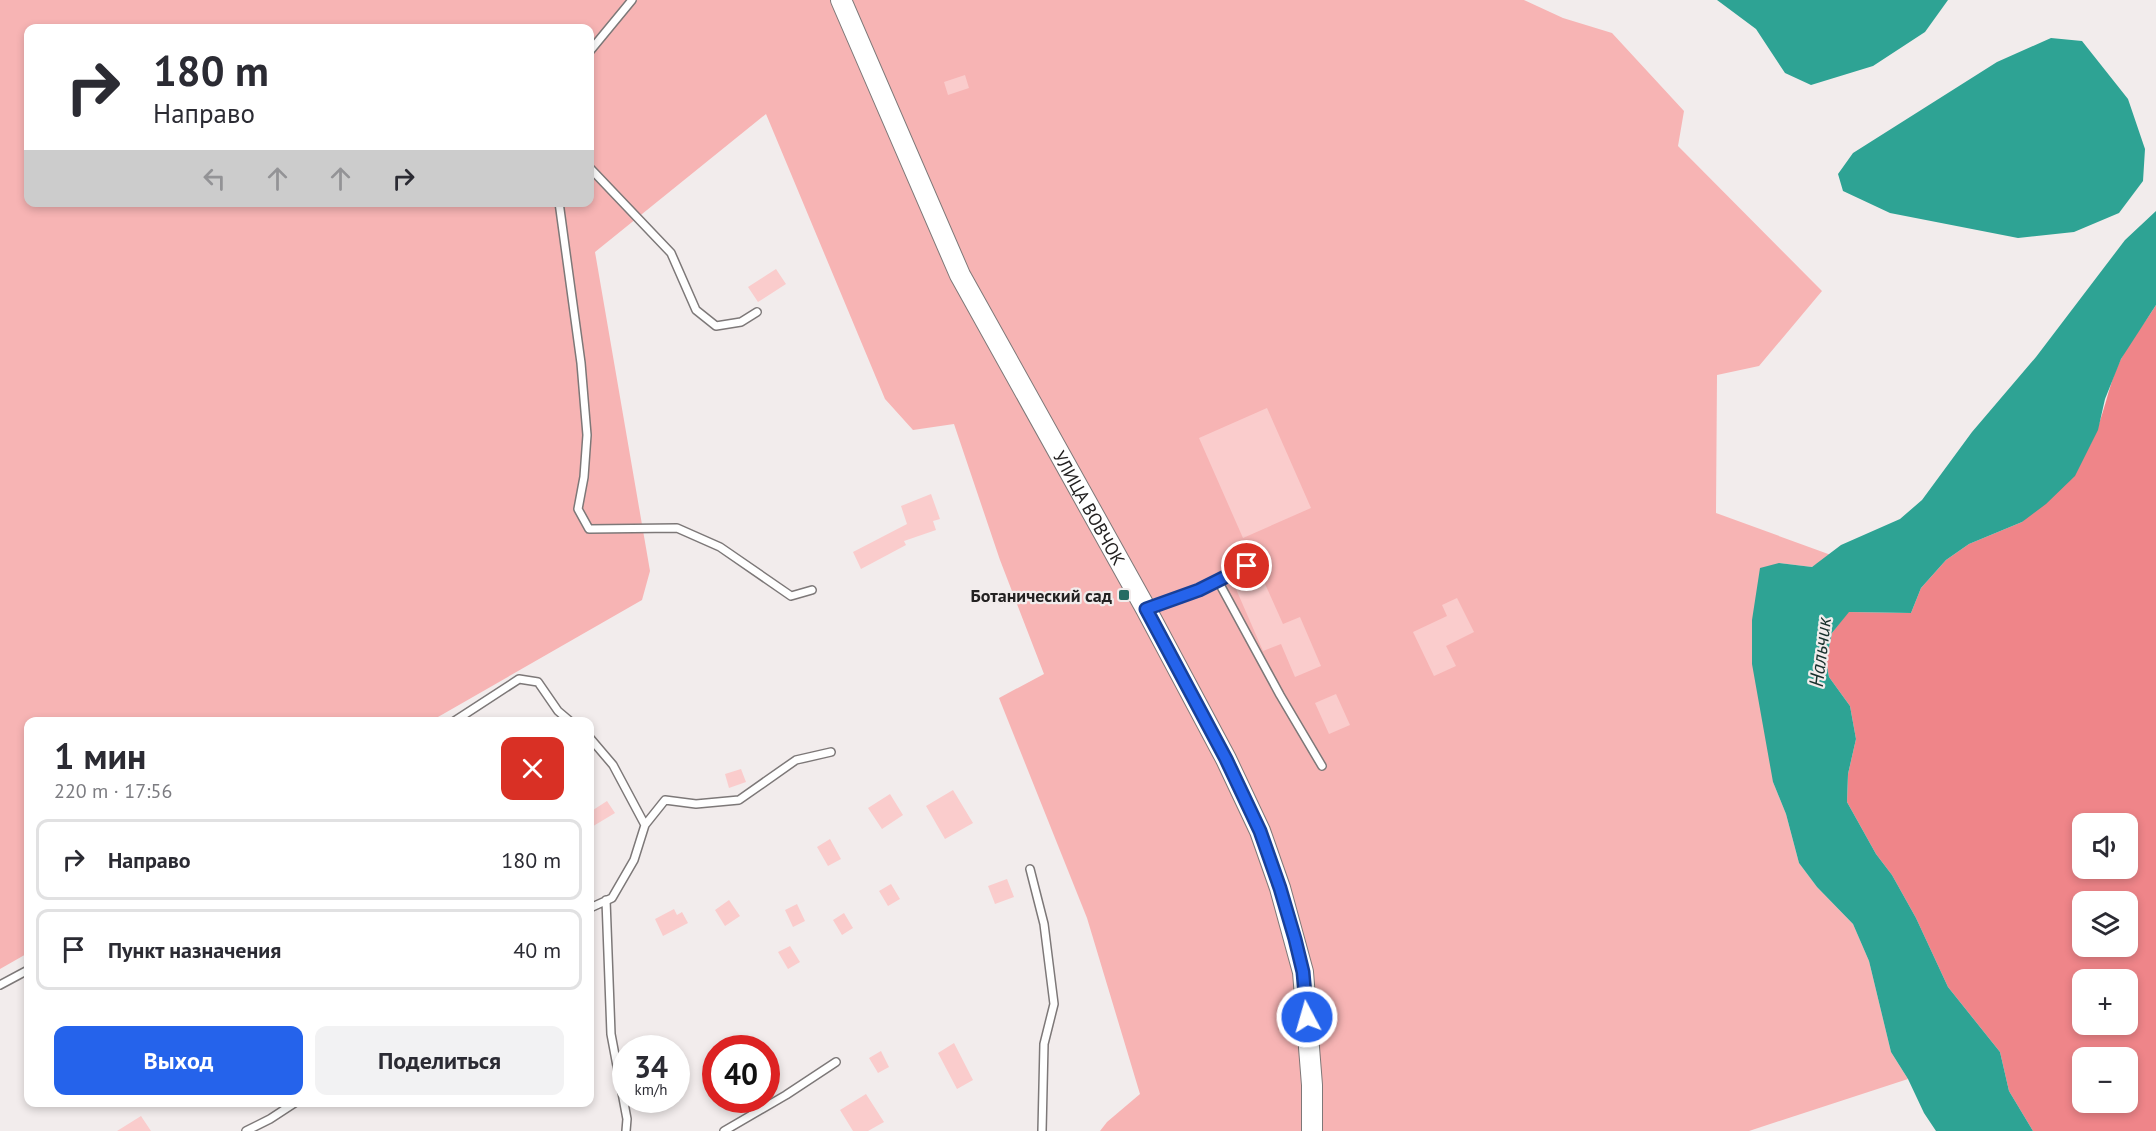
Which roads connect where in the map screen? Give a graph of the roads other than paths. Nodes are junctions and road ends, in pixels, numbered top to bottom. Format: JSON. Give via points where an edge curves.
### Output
{"nodes":[{"id":1,"x":632,"y":0,"type":"edge"},
{"id":2,"x":842,"y":0,"type":"edge"},
{"id":3,"x":594,"y":46,"type":"edge"},
{"id":4,"x":594,"y":172,"type":"edge"},
{"id":5,"x":560,"y":207,"type":"edge"},
{"id":6,"x":757,"y":312,"type":"dead end"},
{"id":7,"x":1262,"y":559,"type":"dead end"},
{"id":8,"x":1217,"y":579,"type":"junction"},
{"id":9,"x":812,"y":590,"type":"dead end"},
{"id":10,"x":1146,"y":609,"type":"junction"},
{"id":11,"x":461,"y":717,"type":"edge"},
{"id":12,"x":565,"y":717,"type":"edge"},
{"id":13,"x":594,"y":743,"type":"edge"},
{"id":14,"x":831,"y":752,"type":"dead end"},
{"id":15,"x":1322,"y":766,"type":"dead end"},
{"id":16,"x":645,"y":825,"type":"junction"},
{"id":17,"x":1030,"y":869,"type":"dead end"},
{"id":18,"x":606,"y":900,"type":"junction"},
{"id":19,"x":594,"y":906,"type":"edge"},
{"id":20,"x":24,"y":972,"type":"edge"},
{"id":21,"x":0,"y":985,"type":"edge"},
{"id":22,"x":836,"y":1062,"type":"dead end"},
{"id":23,"x":287,"y":1107,"type":"edge"},
{"id":24,"x":246,"y":1131,"type":"edge"},
{"id":25,"x":626,"y":1131,"type":"edge"},
{"id":26,"x":724,"y":1131,"type":"edge"},
{"id":27,"x":1042,"y":1131,"type":"edge"},
{"id":28,"x":1312,"y":1131,"type":"edge"}],
"edges":[{"from":1,"to":3,"type":"lane"},
{"from":2,"to":10,"type":"street","name":"УЛИЦА ВОВЧОК","via":[[960,275]]},
{"from":4,"to":6,"type":"lane","via":[[671,253],[696,310],[716,326],[741,322]]},
{"from":5,"to":9,"type":"lane","via":[[587,435],[578,509],[590,529],[677,528],[720,547],[791,596]]},
{"from":7,"to":8,"type":"lane"},
{"from":8,"to":10,"type":"lane","via":[[1199,590]]},
{"from":8,"to":15,"type":"lane"},
{"from":10,"to":28,"type":"street","name":"УЛИЦА ВОВЧОК","via":[[1245,796],[1280,888],[1303,972]]},
{"from":11,"to":12,"type":"lane","via":[[519,680],[538,682]]},
{"from":13,"to":16,"type":"lane","via":[[613,765]]},
{"from":14,"to":16,"type":"lane","via":[[796,760],[739,800],[696,804],[665,800]]},
{"from":16,"to":18,"type":"lane","via":[[634,860],[612,898]]},
{"from":17,"to":27,"type":"lane","via":[[1044,924],[1054,1004],[1044,1044]]},
{"from":18,"to":19,"type":"lane"},
{"from":18,"to":25,"type":"lane","via":[[611,1034]]},
{"from":20,"to":21,"type":"lane"},
{"from":22,"to":26,"type":"lane"},
{"from":23,"to":24,"type":"lane"}]}
